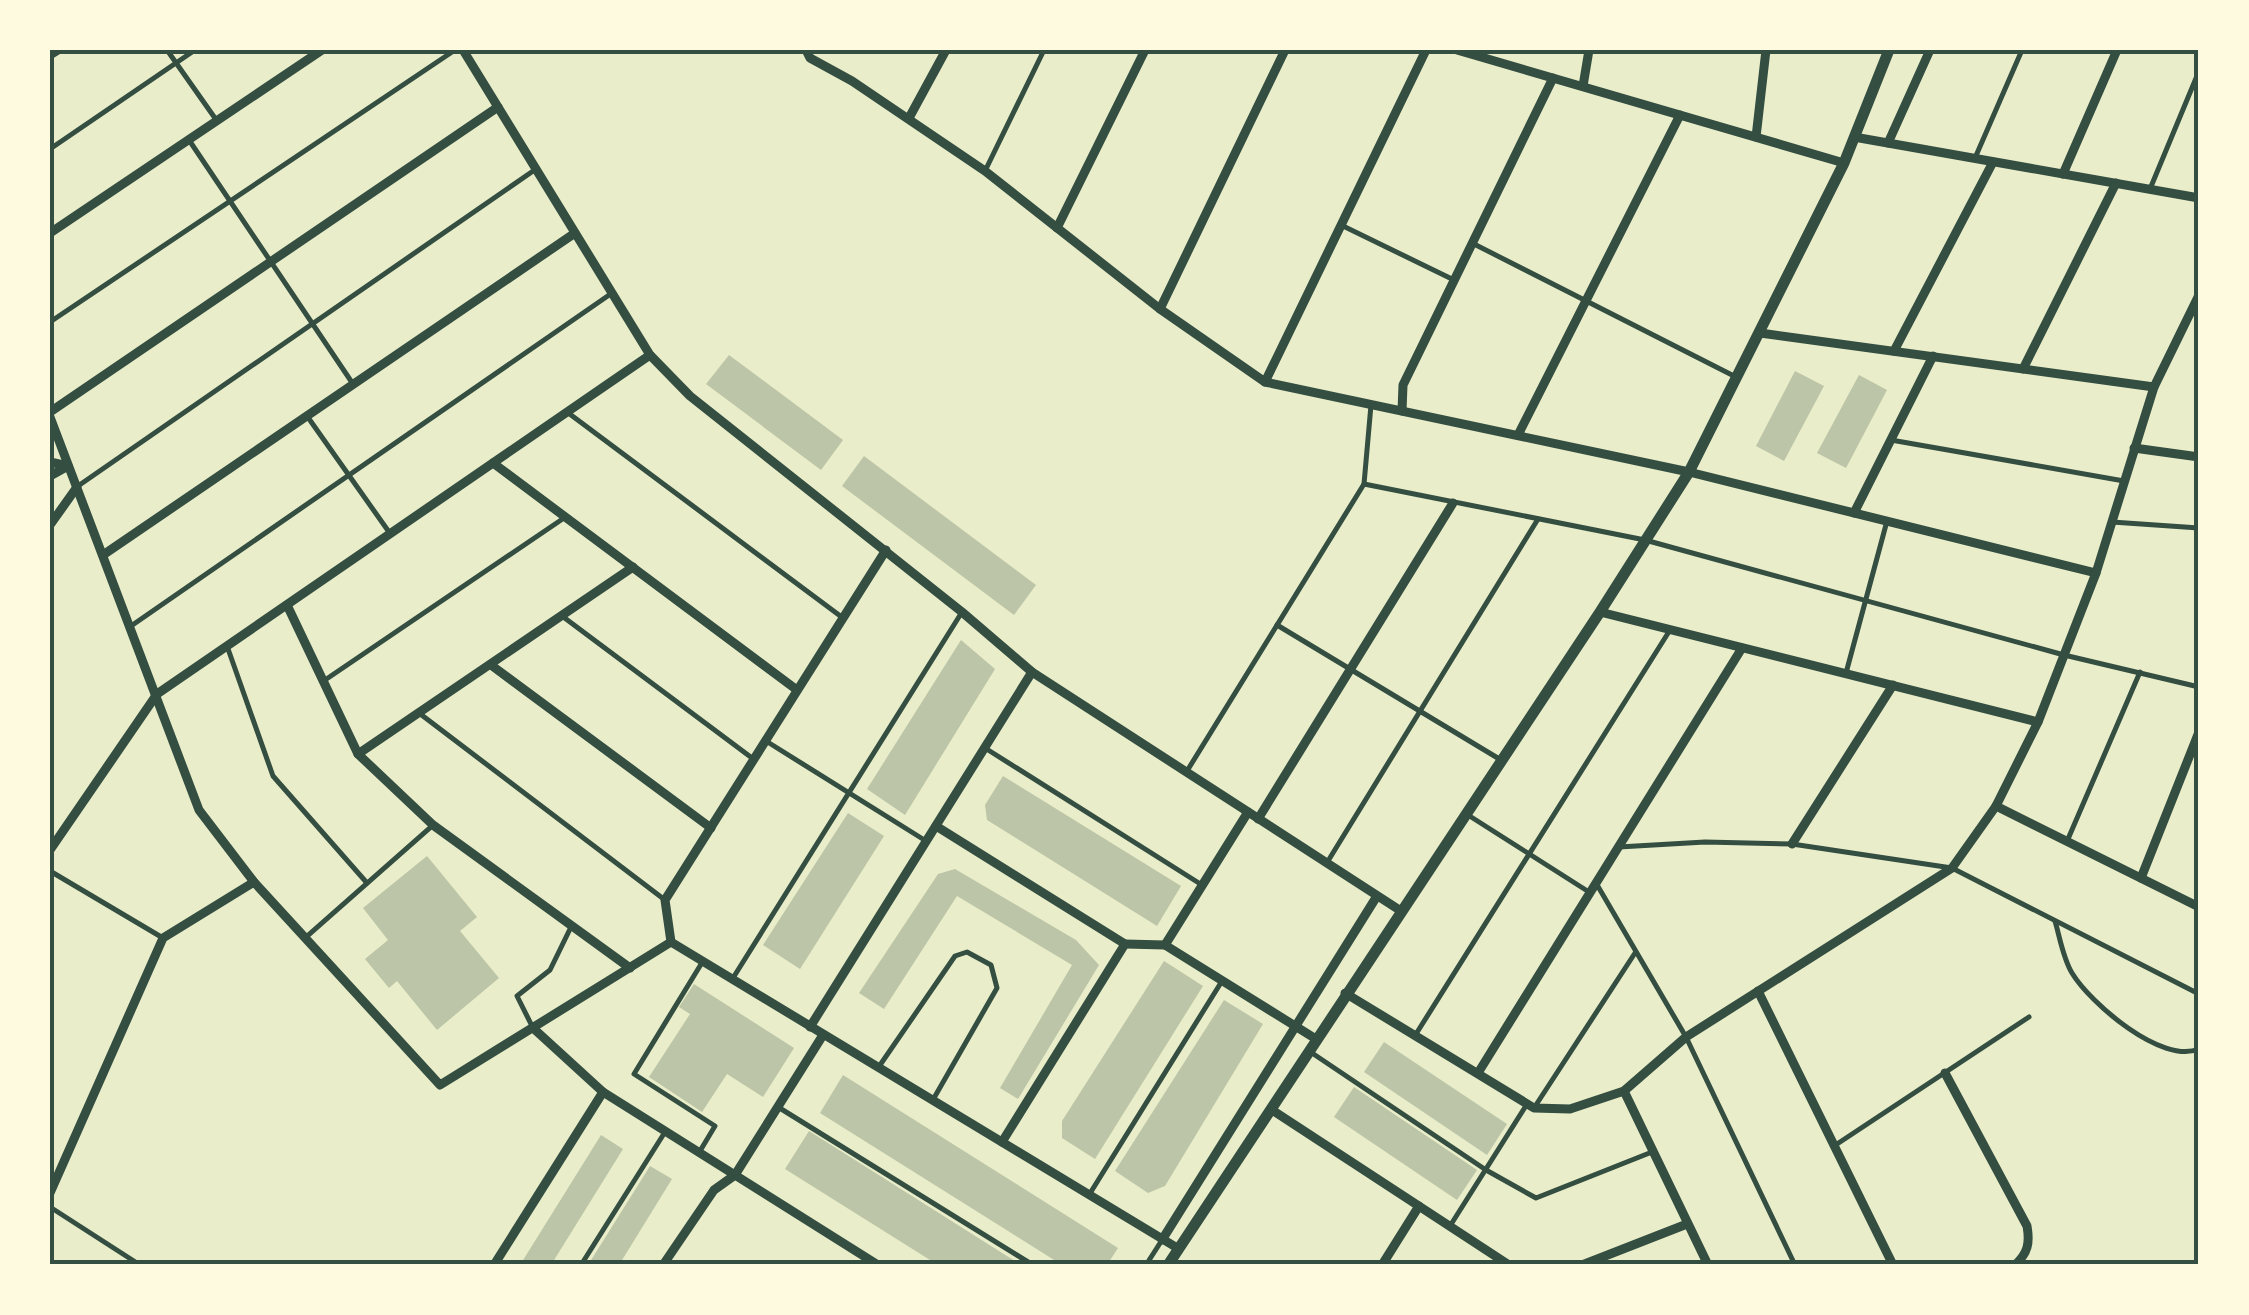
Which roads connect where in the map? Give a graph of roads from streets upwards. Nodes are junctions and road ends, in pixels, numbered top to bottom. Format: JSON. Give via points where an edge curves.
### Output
{"nodes":[{"id":1,"x":58,"y":50,"type":"edge"},
{"id":2,"x":322,"y":50,"type":"edge"},
{"id":3,"x":463,"y":50,"type":"edge"},
{"id":4,"x":806,"y":50,"type":"edge"},
{"id":5,"x":946,"y":50,"type":"edge"},
{"id":6,"x":1145,"y":50,"type":"edge"},
{"id":7,"x":1285,"y":50,"type":"edge"},
{"id":8,"x":1426,"y":50,"type":"edge"},
{"id":9,"x":1457,"y":50,"type":"edge"},
{"id":10,"x":1589,"y":50,"type":"edge"},
{"id":11,"x":1766,"y":50,"type":"edge"},
{"id":12,"x":1889,"y":50,"type":"edge"},
{"id":13,"x":1930,"y":50,"type":"edge"},
{"id":14,"x":2117,"y":50,"type":"edge"},
{"id":15,"x":50,"y":55,"type":"edge"},
{"id":16,"x":1553,"y":78,"type":"junction"},
{"id":17,"x":1583,"y":86,"type":"junction"},
{"id":18,"x":498,"y":107,"type":"junction"},
{"id":19,"x":1680,"y":115,"type":"junction"},
{"id":20,"x":909,"y":118,"type":"junction"},
{"id":21,"x":1756,"y":137,"type":"junction"},
{"id":22,"x":1854,"y":137,"type":"junction"},
{"id":23,"x":1888,"y":143,"type":"junction"},
{"id":24,"x":1844,"y":162,"type":"junction"},
{"id":25,"x":1993,"y":162,"type":"junction"},
{"id":26,"x":2063,"y":174,"type":"junction"},
{"id":27,"x":2116,"y":183,"type":"junction"},
{"id":28,"x":2199,"y":198,"type":"edge"},
{"id":29,"x":1057,"y":228,"type":"junction"},
{"id":30,"x":50,"y":233,"type":"edge"},
{"id":31,"x":575,"y":233,"type":"junction"},
{"id":32,"x":2199,"y":295,"type":"edge"},
{"id":33,"x":1160,"y":309,"type":"junction"},
{"id":34,"x":2194,"y":318,"type":"edge"},
{"id":35,"x":1760,"y":332,"type":"junction"},
{"id":36,"x":1894,"y":351,"type":"junction"},
{"id":37,"x":650,"y":355,"type":"junction"},
{"id":38,"x":1934,"y":356,"type":"junction"},
{"id":39,"x":2023,"y":369,"type":"junction"},
{"id":40,"x":1265,"y":382,"type":"junction"},
{"id":41,"x":2154,"y":386,"type":"junction"},
{"id":42,"x":1402,"y":411,"type":"junction"},
{"id":43,"x":50,"y":414,"type":"edge"},
{"id":44,"x":1518,"y":435,"type":"junction"},
{"id":45,"x":2134,"y":448,"type":"junction"},
{"id":46,"x":2199,"y":458,"type":"edge"},
{"id":47,"x":50,"y":462,"type":"edge"},
{"id":48,"x":493,"y":463,"type":"junction"},
{"id":49,"x":68,"y":466,"type":"junction"},
{"id":50,"x":1689,"y":472,"type":"junction"},
{"id":51,"x":50,"y":476,"type":"edge"},
{"id":52,"x":77,"y":487,"type":"junction"},
{"id":53,"x":1453,"y":503,"type":"road end"},
{"id":54,"x":1854,"y":513,"type":"junction"},
{"id":55,"x":50,"y":525,"type":"edge"},
{"id":56,"x":886,"y":550,"type":"junction"},
{"id":57,"x":103,"y":555,"type":"junction"},
{"id":58,"x":633,"y":567,"type":"junction"},
{"id":59,"x":2096,"y":574,"type":"junction"},
{"id":60,"x":287,"y":605,"type":"junction"},
{"id":61,"x":1600,"y":612,"type":"junction"},
{"id":62,"x":1742,"y":648,"type":"junction"},
{"id":63,"x":491,"y":665,"type":"junction"},
{"id":64,"x":1032,"y":672,"type":"junction"},
{"id":65,"x":1893,"y":685,"type":"junction"},
{"id":66,"x":798,"y":690,"type":"junction"},
{"id":67,"x":157,"y":694,"type":"junction"},
{"id":68,"x":2038,"y":722,"type":"junction"},
{"id":69,"x":2199,"y":732,"type":"edge"},
{"id":70,"x":358,"y":754,"type":"junction"},
{"id":71,"x":1996,"y":806,"type":"junction"},
{"id":72,"x":1248,"y":812,"type":"junction"},
{"id":73,"x":1258,"y":819,"type":"junction"},
{"id":74,"x":936,"y":826,"type":"junction"},
{"id":75,"x":711,"y":828,"type":"junction"},
{"id":76,"x":1792,"y":844,"type":"road end"},
{"id":77,"x":50,"y":850,"type":"edge"},
{"id":78,"x":2141,"y":878,"type":"junction"},
{"id":79,"x":254,"y":882,"type":"junction"},
{"id":80,"x":1376,"y":896,"type":"junction"},
{"id":81,"x":2199,"y":907,"type":"edge"},
{"id":82,"x":1401,"y":911,"type":"junction"},
{"id":83,"x":671,"y":942,"type":"junction"},
{"id":84,"x":1125,"y":944,"type":"junction"},
{"id":85,"x":1165,"y":945,"type":"junction"},
{"id":86,"x":630,"y":968,"type":"junction"},
{"id":87,"x":1758,"y":991,"type":"junction"},
{"id":88,"x":1346,"y":993,"type":"junction"},
{"id":89,"x":810,"y":1026,"type":"junction"},
{"id":90,"x":1295,"y":1026,"type":"junction"},
{"id":91,"x":533,"y":1028,"type":"junction"},
{"id":92,"x":822,"y":1035,"type":"junction"},
{"id":93,"x":1316,"y":1039,"type":"junction"},
{"id":94,"x":1478,"y":1073,"type":"junction"},
{"id":95,"x":1944,"y":1073,"type":"road end"},
{"id":96,"x":1624,"y":1091,"type":"junction"},
{"id":97,"x":603,"y":1092,"type":"junction"},
{"id":98,"x":1272,"y":1110,"type":"junction"},
{"id":99,"x":1002,"y":1142,"type":"junction"},
{"id":100,"x":735,"y":1175,"type":"junction"},
{"id":101,"x":50,"y":1192,"type":"edge"},
{"id":102,"x":1419,"y":1206,"type":"junction"},
{"id":103,"x":1688,"y":1224,"type":"junction"},
{"id":104,"x":1162,"y":1240,"type":"junction"},
{"id":105,"x":1179,"y":1249,"type":"junction"},
{"id":106,"x":494,"y":1265,"type":"edge"},
{"id":107,"x":663,"y":1265,"type":"edge"},
{"id":108,"x":878,"y":1265,"type":"edge"},
{"id":109,"x":1168,"y":1265,"type":"edge"},
{"id":110,"x":1382,"y":1265,"type":"edge"},
{"id":111,"x":1509,"y":1265,"type":"edge"},
{"id":112,"x":1582,"y":1265,"type":"edge"},
{"id":113,"x":1708,"y":1265,"type":"edge"},
{"id":114,"x":1893,"y":1265,"type":"edge"},
{"id":115,"x":2014,"y":1265,"type":"edge"}],
"edges":[{"from":1,"to":15,"type":"street"},
{"from":2,"to":30,"type":"street"},
{"from":3,"to":18,"type":"street"},
{"from":4,"to":20,"type":"street"},
{"from":5,"to":20,"type":"street"},
{"from":6,"to":29,"type":"street"},
{"from":7,"to":33,"type":"street"},
{"from":8,"to":40,"type":"street"},
{"from":9,"to":16,"type":"street"},
{"from":10,"to":17,"type":"street"},
{"from":11,"to":21,"type":"street"},
{"from":12,"to":22,"type":"street"},
{"from":13,"to":23,"type":"street"},
{"from":14,"to":26,"type":"street"},
{"from":16,"to":17,"type":"street"},
{"from":16,"to":42,"type":"street","via":[[1402,386]]},
{"from":17,"to":19,"type":"street"},
{"from":18,"to":31,"type":"street"},
{"from":18,"to":43,"type":"street"},
{"from":19,"to":21,"type":"street"},
{"from":19,"to":44,"type":"street"},
{"from":20,"to":29,"type":"street"},
{"from":21,"to":24,"type":"street"},
{"from":22,"to":23,"type":"street"},
{"from":22,"to":24,"type":"street"},
{"from":23,"to":25,"type":"street"},
{"from":24,"to":35,"type":"street"},
{"from":25,"to":26,"type":"street"},
{"from":25,"to":36,"type":"street"},
{"from":26,"to":27,"type":"street"},
{"from":27,"to":28,"type":"street"},
{"from":27,"to":39,"type":"street"},
{"from":29,"to":33,"type":"street"},
{"from":31,"to":37,"type":"street"},
{"from":31,"to":57,"type":"street"},
{"from":32,"to":34,"type":"street"},
{"from":33,"to":40,"type":"street"},
{"from":34,"to":41,"type":"street"},
{"from":35,"to":36,"type":"street"},
{"from":35,"to":50,"type":"street"},
{"from":36,"to":38,"type":"street"},
{"from":37,"to":48,"type":"street"},
{"from":37,"to":56,"type":"street","via":[[690,396]]},
{"from":38,"to":39,"type":"street"},
{"from":38,"to":54,"type":"street"},
{"from":39,"to":41,"type":"street"},
{"from":40,"to":42,"type":"street"},
{"from":41,"to":45,"type":"street"},
{"from":42,"to":44,"type":"street"},
{"from":43,"to":49,"type":"street"},
{"from":44,"to":50,"type":"street"},
{"from":45,"to":46,"type":"street"},
{"from":45,"to":59,"type":"street"},
{"from":47,"to":49,"type":"street"},
{"from":48,"to":58,"type":"street"},
{"from":48,"to":60,"type":"street"},
{"from":49,"to":51,"type":"street"},
{"from":49,"to":52,"type":"street"},
{"from":50,"to":54,"type":"street"},
{"from":50,"to":61,"type":"street"},
{"from":52,"to":55,"type":"street"},
{"from":52,"to":57,"type":"street"},
{"from":53,"to":73,"type":"street"},
{"from":54,"to":59,"type":"street"},
{"from":56,"to":64,"type":"street"},
{"from":56,"to":66,"type":"street"},
{"from":57,"to":67,"type":"street"},
{"from":58,"to":63,"type":"street"},
{"from":58,"to":66,"type":"street"},
{"from":59,"to":68,"type":"street"},
{"from":60,"to":67,"type":"street"},
{"from":60,"to":70,"type":"street"},
{"from":61,"to":62,"type":"street"},
{"from":61,"to":82,"type":"street"},
{"from":62,"to":65,"type":"street"},
{"from":62,"to":94,"type":"street"},
{"from":63,"to":70,"type":"street"},
{"from":63,"to":75,"type":"street"},
{"from":64,"to":72,"type":"street"},
{"from":64,"to":74,"type":"street"},
{"from":65,"to":68,"type":"street"},
{"from":65,"to":76,"type":"street"},
{"from":66,"to":75,"type":"street"},
{"from":67,"to":77,"type":"street"},
{"from":67,"to":79,"type":"street","via":[[199,810]]},
{"from":68,"to":71,"type":"street"},
{"from":69,"to":78,"type":"street"},
{"from":70,"to":86,"type":"street","via":[[433,825]]},
{"from":71,"to":78,"type":"street"},
{"from":71,"to":87,"type":"street","via":[[1952,868]]},
{"from":72,"to":73,"type":"street"},
{"from":72,"to":85,"type":"street"},
{"from":73,"to":80,"type":"street"},
{"from":74,"to":84,"type":"street"},
{"from":74,"to":89,"type":"street"},
{"from":75,"to":83,"type":"street","via":[[665,900]]},
{"from":78,"to":81,"type":"street"},
{"from":79,"to":91,"type":"street","via":[[440,1085]]},
{"from":79,"to":101,"type":"street","via":[[163,938]]},
{"from":80,"to":82,"type":"street"},
{"from":80,"to":90,"type":"street"},
{"from":82,"to":88,"type":"street"},
{"from":83,"to":86,"type":"street"},
{"from":83,"to":89,"type":"street"},
{"from":84,"to":85,"type":"street"},
{"from":84,"to":99,"type":"street"},
{"from":85,"to":90,"type":"street"},
{"from":86,"to":91,"type":"street"},
{"from":87,"to":96,"type":"street","via":[[1686,1037]]},
{"from":87,"to":114,"type":"street"},
{"from":88,"to":93,"type":"street"},
{"from":88,"to":94,"type":"street"},
{"from":89,"to":92,"type":"street"},
{"from":90,"to":93,"type":"street"},
{"from":90,"to":104,"type":"street"},
{"from":91,"to":97,"type":"street"},
{"from":92,"to":99,"type":"street"},
{"from":92,"to":100,"type":"street"},
{"from":93,"to":98,"type":"street"},
{"from":94,"to":96,"type":"street","via":[[1531,1106],[1570,1110]]},
{"from":95,"to":115,"type":"street","via":[[2027,1226],[2030,1243]]},
{"from":96,"to":103,"type":"street"},
{"from":97,"to":100,"type":"street"},
{"from":97,"to":106,"type":"street"},
{"from":98,"to":102,"type":"street"},
{"from":98,"to":105,"type":"street"},
{"from":99,"to":104,"type":"street"},
{"from":100,"to":107,"type":"street","via":[[714,1190]]},
{"from":100,"to":108,"type":"street"},
{"from":102,"to":110,"type":"street"},
{"from":102,"to":111,"type":"street"},
{"from":103,"to":112,"type":"street"},
{"from":103,"to":113,"type":"street"},
{"from":104,"to":105,"type":"street"},
{"from":105,"to":109,"type":"street"}]}
